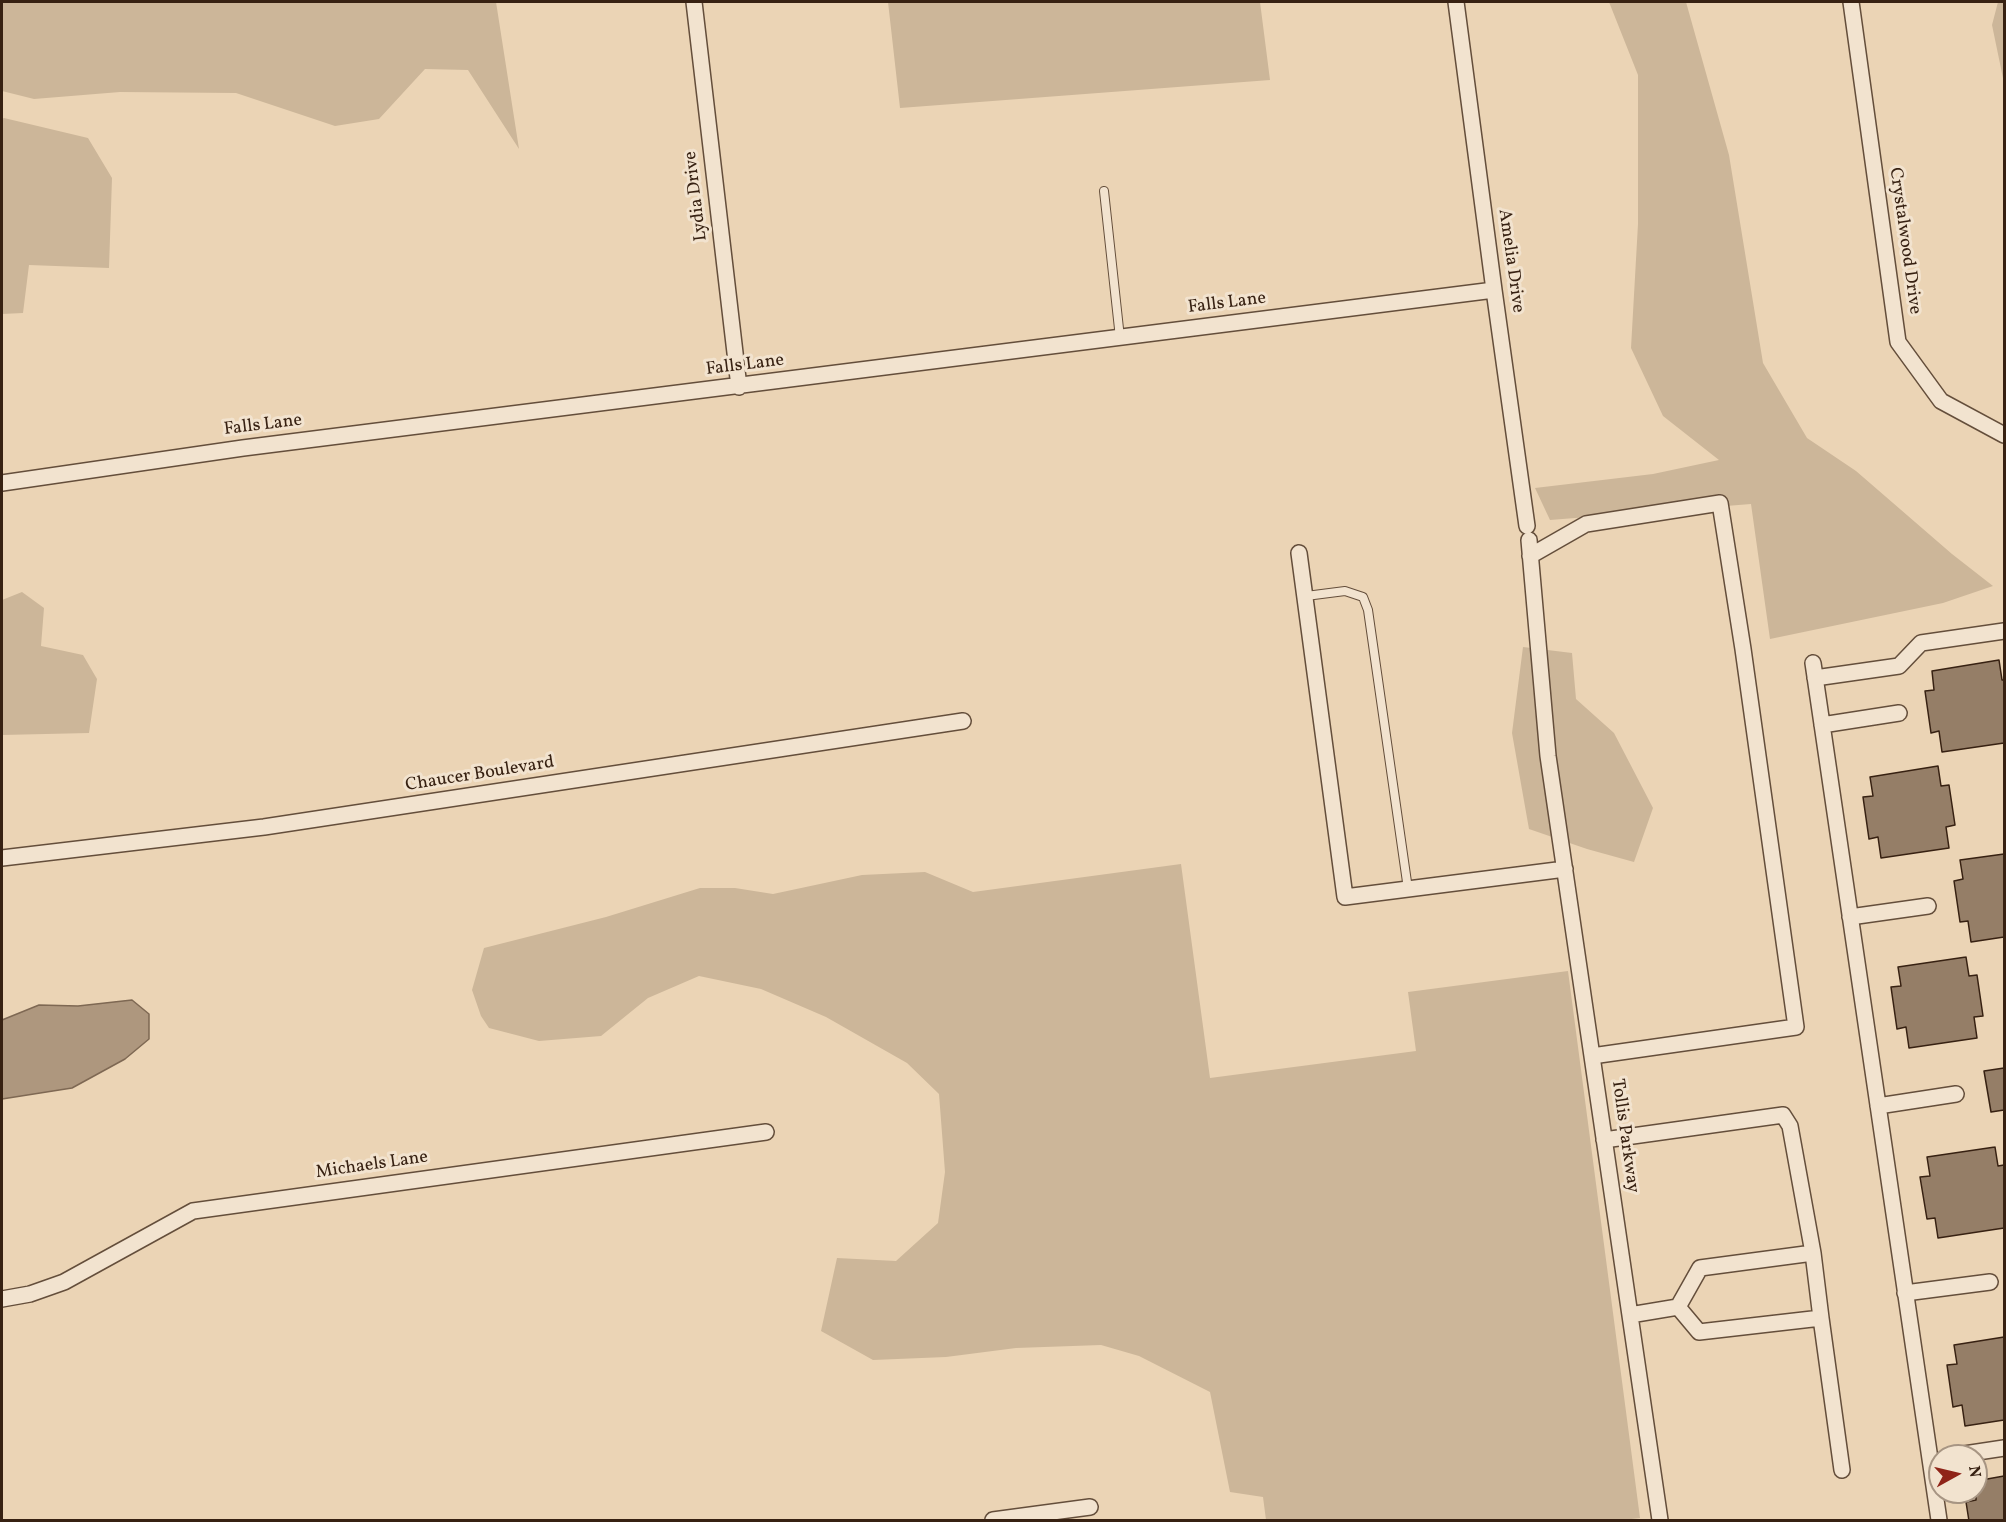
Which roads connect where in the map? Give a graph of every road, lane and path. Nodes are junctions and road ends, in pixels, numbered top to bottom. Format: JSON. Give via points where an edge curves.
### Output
{"nodes":[{"id":1,"x":694,"y":2,"type":"edge"},
{"id":2,"x":1456,"y":2,"type":"edge"},
{"id":3,"x":1851,"y":2,"type":"edge"},
{"id":4,"x":1104,"y":191,"type":"dead end"},
{"id":5,"x":1494,"y":290,"type":"junction"},
{"id":6,"x":1120,"y":338,"type":"junction"},
{"id":7,"x":739,"y":387,"type":"junction"},
{"id":8,"x":2004,"y":435,"type":"edge"},
{"id":9,"x":2,"y":483,"type":"edge"},
{"id":10,"x":1299,"y":553,"type":"dead end"},
{"id":11,"x":1530,"y":556,"type":"junction"},
{"id":12,"x":1305,"y":596,"type":"junction"},
{"id":13,"x":2004,"y":631,"type":"edge"},
{"id":14,"x":1899,"y":713,"type":"dead end"},
{"id":15,"x":963,"y":721,"type":"dead end"},
{"id":16,"x":1822,"y":725,"type":"junction"},
{"id":17,"x":1548,"y":756,"type":"joint"},
{"id":18,"x":2,"y":858,"type":"edge"},
{"id":19,"x":1564,"y":869,"type":"junction"},
{"id":20,"x":1408,"y":889,"type":"junction"},
{"id":21,"x":1928,"y":906,"type":"dead end"},
{"id":22,"x":1850,"y":917,"type":"junction"},
{"id":23,"x":1592,"y":1056,"type":"junction"},
{"id":24,"x":1956,"y":1094,"type":"dead end"},
{"id":25,"x":1878,"y":1106,"type":"junction"},
{"id":26,"x":766,"y":1132,"type":"dead end"},
{"id":27,"x":1604,"y":1140,"type":"junction"},
{"id":28,"x":1813,"y":1253,"type":"junction"},
{"id":29,"x":1989,"y":1282,"type":"dead end"},
{"id":30,"x":1905,"y":1293,"type":"junction"},
{"id":31,"x":2,"y":1299,"type":"edge"},
{"id":32,"x":1678,"y":1307,"type":"junction"},
{"id":33,"x":1630,"y":1315,"type":"junction"},
{"id":34,"x":1821,"y":1318,"type":"junction"},
{"id":35,"x":1932,"y":1444,"type":"edge"},
{"id":36,"x":2004,"y":1448,"type":"edge"},
{"id":37,"x":1988,"y":1450,"type":"edge"},
{"id":38,"x":1842,"y":1470,"type":"dead end"},
{"id":39,"x":1938,"y":1504,"type":"edge"},
{"id":40,"x":1090,"y":1507,"type":"dead end"},
{"id":41,"x":993,"y":1521,"type":"edge"},
{"id":42,"x":1660,"y":1521,"type":"edge"},
{"id":43,"x":1939,"y":1521,"type":"edge"}],
"edges":[{"from":1,"to":7,"type":"street","name":"Lydia Drive"},
{"from":2,"to":5,"type":"street","name":"Amelia Drive"},
{"from":3,"to":8,"type":"street","name":"Crystalwood Drive","via":[[1898,342],[1941,401]]},
{"from":4,"to":6,"type":"lane"},
{"from":5,"to":6,"type":"street","name":"Falls Lane"},
{"from":5,"to":11,"type":"street","name":"Amelia Drive"},
{"from":6,"to":7,"type":"street","name":"Falls Lane"},
{"from":7,"to":9,"type":"street","name":"Falls Lane","via":[[243,448]]},
{"from":10,"to":12,"type":"street"},
{"from":11,"to":17,"type":"street","name":"Amelia Drive"},
{"from":11,"to":23,"type":"street","via":[[1586,524],[1720,503],[1796,1027]]},
{"from":12,"to":20,"type":"lane","via":[[1345,591],[1363,597],[1368,610]]},
{"from":12,"to":20,"type":"street","via":[[1345,897]]},
{"from":13,"to":16,"type":"street","via":[[1921,643],[1899,666],[1814,670]]},
{"from":14,"to":16,"type":"street"},
{"from":15,"to":18,"type":"street","name":"Chaucer Boulevard","via":[[264,827]]},
{"from":16,"to":22,"type":"street"},
{"from":17,"to":19,"type":"street","name":"Tollis Parkway"},
{"from":19,"to":20,"type":"street"},
{"from":19,"to":23,"type":"street","name":"Tollis Parkway"},
{"from":21,"to":22,"type":"street"},
{"from":22,"to":25,"type":"street"},
{"from":23,"to":27,"type":"street","name":"Tollis Parkway"},
{"from":24,"to":25,"type":"street"},
{"from":25,"to":30,"type":"street"},
{"from":26,"to":31,"type":"street","name":"Michaels Lane","via":[[193,1210],[64,1282]]},
{"from":27,"to":28,"type":"street","via":[[1783,1115],[1790,1126]]},
{"from":27,"to":33,"type":"street","name":"Tollis Parkway"},
{"from":28,"to":32,"type":"street","via":[[1700,1268]]},
{"from":28,"to":34,"type":"street"},
{"from":29,"to":30,"type":"street"},
{"from":30,"to":35,"type":"street"},
{"from":32,"to":33,"type":"street"},
{"from":32,"to":34,"type":"street","via":[[1700,1332]]},
{"from":33,"to":42,"type":"street","name":"Tollis Parkway"},
{"from":34,"to":38,"type":"street"},
{"from":36,"to":37,"type":"street"},
{"from":39,"to":43,"type":"street"},
{"from":40,"to":41,"type":"street"}]}
